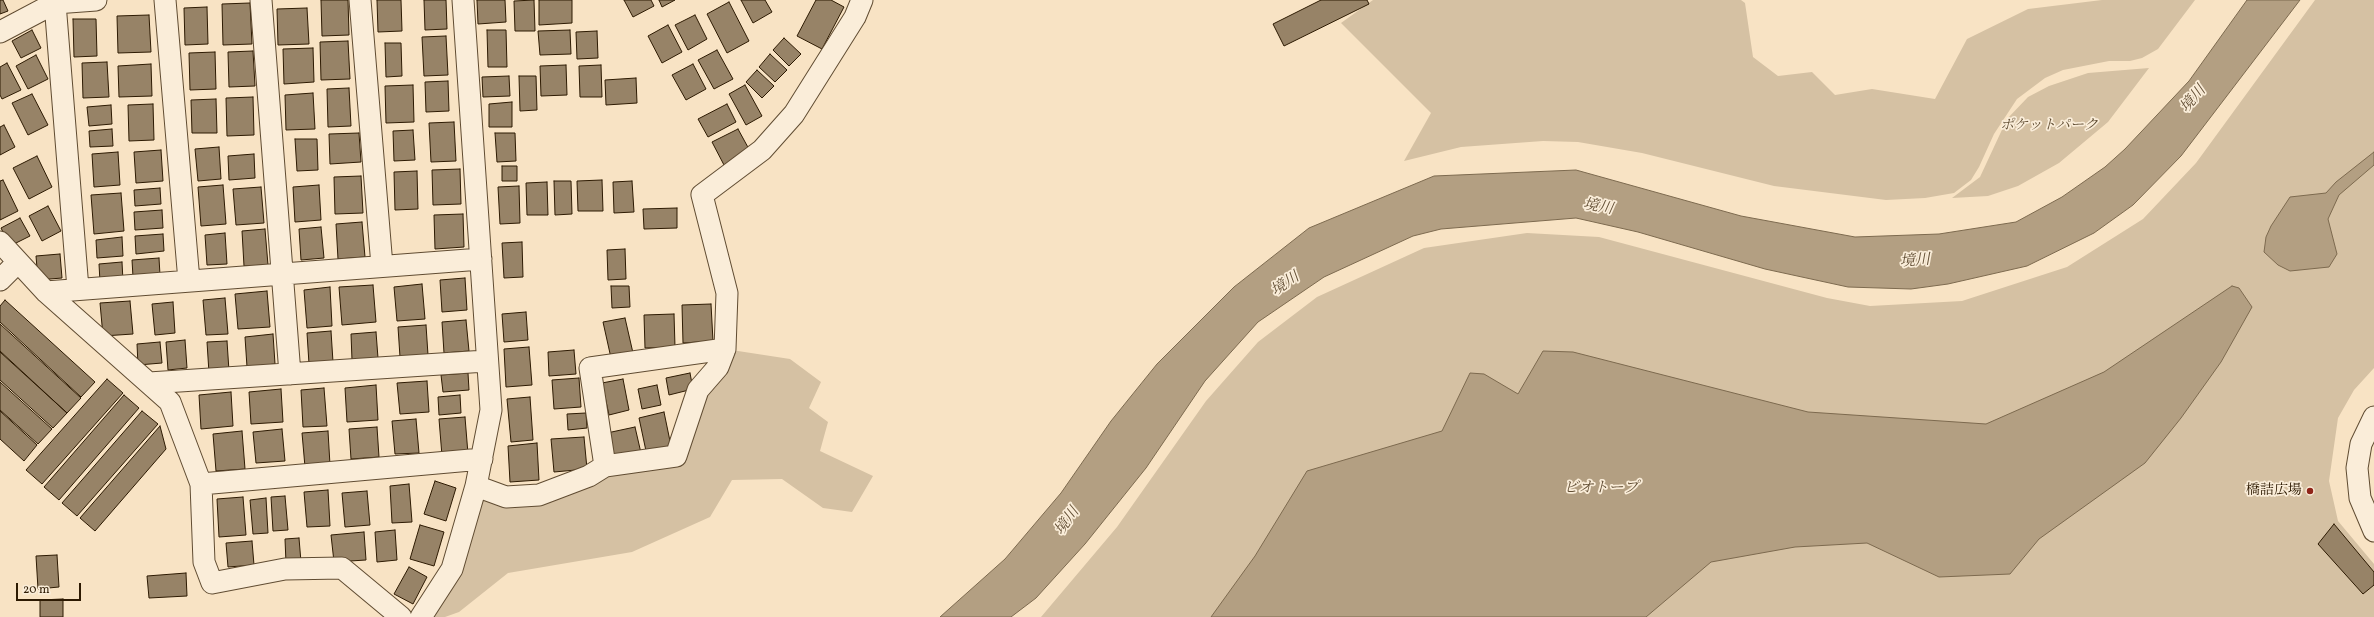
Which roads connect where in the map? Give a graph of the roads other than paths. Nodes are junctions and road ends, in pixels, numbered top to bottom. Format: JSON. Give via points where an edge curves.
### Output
{"nodes":[{"id":1,"x":96,"y":0,"type":"edge"},
{"id":2,"x":165,"y":0,"type":"edge"},
{"id":3,"x":261,"y":0,"type":"edge"},
{"id":4,"x":360,"y":0,"type":"edge"},
{"id":5,"x":463,"y":0,"type":"edge"},
{"id":6,"x":862,"y":0,"type":"edge"},
{"id":7,"x":55,"y":3,"type":"junction"},
{"id":8,"x":0,"y":32,"type":"edge"},
{"id":9,"x":0,"y":242,"type":"edge"},
{"id":10,"x":481,"y":259,"type":"junction"},
{"id":11,"x":18,"y":262,"type":"junction"},
{"id":12,"x":382,"y":266,"type":"junction"},
{"id":13,"x":282,"y":275,"type":"junction"},
{"id":14,"x":0,"y":280,"type":"edge"},
{"id":15,"x":189,"y":281,"type":"junction"},
{"id":16,"x":78,"y":289,"type":"junction"},
{"id":17,"x":46,"y":292,"type":"junction"},
{"id":18,"x":725,"y":349,"type":"junction"},
{"id":19,"x":486,"y":361,"type":"junction"},
{"id":20,"x":290,"y":374,"type":"junction"},
{"id":21,"x":149,"y":384,"type":"junction"},
{"id":22,"x":2374,"y":417,"type":"edge"},
{"id":23,"x":482,"y":459,"type":"junction"},
{"id":24,"x":605,"y":466,"type":"junction"},
{"id":25,"x":201,"y":484,"type":"junction"},
{"id":26,"x":476,"y":486,"type":"junction"},
{"id":27,"x":2374,"y":531,"type":"edge"},
{"id":28,"x":401,"y":617,"type":"edge"},
{"id":29,"x":421,"y":617,"type":"edge"}],
"edges":[{"from":1,"to":7,"type":"street"},
{"from":2,"to":15,"type":"street"},
{"from":3,"to":13,"type":"street"},
{"from":4,"to":12,"type":"street"},
{"from":5,"to":10,"type":"street"},
{"from":6,"to":18,"type":"street","via":[[855,16],[794,114],[762,150],[702,195],[727,293]]},
{"from":7,"to":8,"type":"street"},
{"from":7,"to":16,"type":"street"},
{"from":9,"to":11,"type":"street"},
{"from":10,"to":12,"type":"street"},
{"from":10,"to":19,"type":"street"},
{"from":11,"to":14,"type":"street"},
{"from":11,"to":17,"type":"street"},
{"from":12,"to":13,"type":"street"},
{"from":13,"to":15,"type":"street"},
{"from":13,"to":20,"type":"street"},
{"from":15,"to":16,"type":"street"},
{"from":16,"to":17,"type":"street"},
{"from":17,"to":21,"type":"street"},
{"from":18,"to":24,"type":"street","via":[[718,366],[698,390],[676,456]]},
{"from":18,"to":24,"type":"street","via":[[590,368]]},
{"from":19,"to":20,"type":"street"},
{"from":19,"to":23,"type":"street","via":[[491,410]]},
{"from":20,"to":21,"type":"street"},
{"from":21,"to":25,"type":"street","via":[[170,402]]},
{"from":22,"to":27,"type":"street","via":[[2361,444],[2357,468],[2360,498]]},
{"from":23,"to":25,"type":"street"},
{"from":23,"to":26,"type":"street"},
{"from":24,"to":26,"type":"street","via":[[589,476],[539,495],[506,497]]},
{"from":25,"to":28,"type":"street","via":[[204,562],[212,583],[285,569],[342,568]]},
{"from":26,"to":29,"type":"street","via":[[452,569]]}]}
